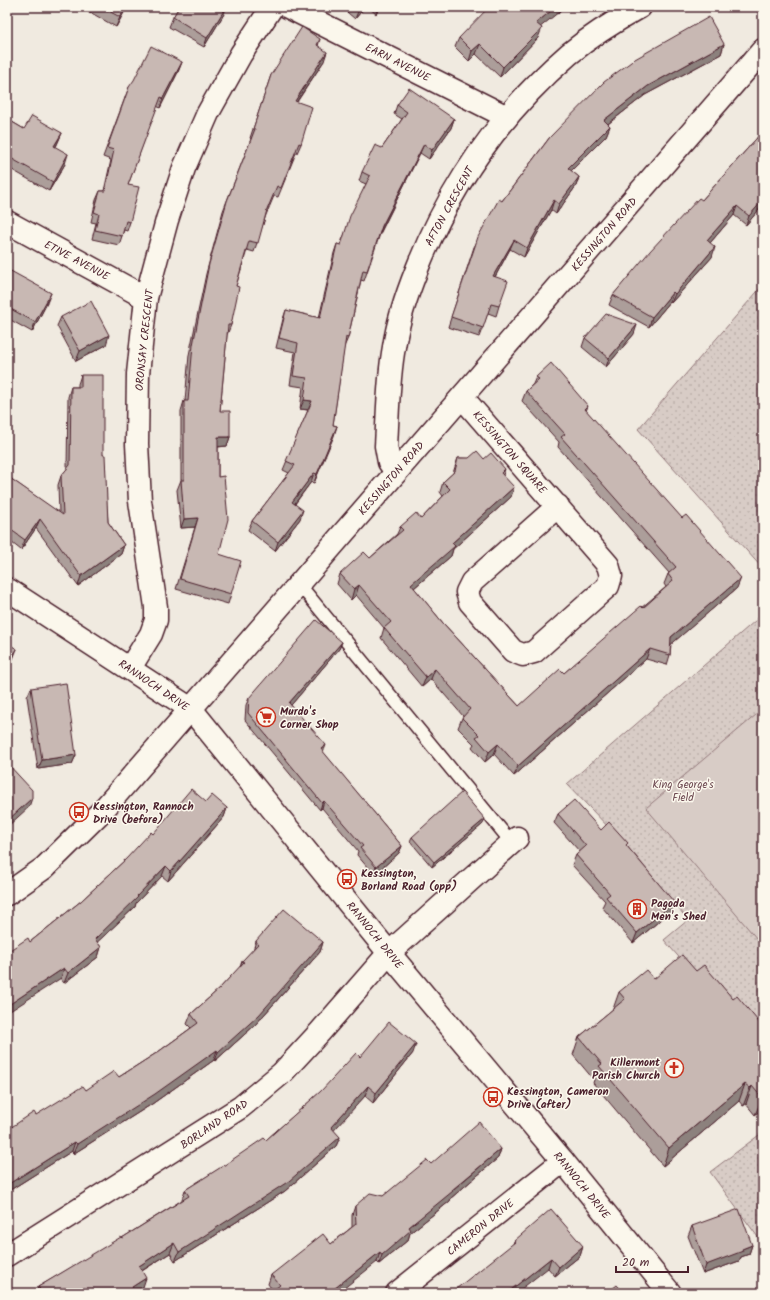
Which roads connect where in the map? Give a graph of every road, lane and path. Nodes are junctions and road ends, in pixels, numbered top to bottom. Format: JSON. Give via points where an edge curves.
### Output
{"nodes":[{"id":1,"x":272,"y":7,"type":"edge"},
{"id":2,"x":288,"y":7,"type":"edge"},
{"id":3,"x":640,"y":7,"type":"edge"},
{"id":4,"x":763,"y":50,"type":"edge"},
{"id":5,"x":507,"y":117,"type":"junction"},
{"id":6,"x":7,"y":222,"type":"edge"},
{"id":7,"x":146,"y":298,"type":"junction"},
{"id":8,"x":462,"y":397,"type":"junction"},
{"id":9,"x":396,"y":472,"type":"junction"},
{"id":10,"x":558,"y":506,"type":"junction"},
{"id":11,"x":299,"y":584,"type":"junction"},
{"id":12,"x":7,"y":589,"type":"edge"},
{"id":13,"x":130,"y":668,"type":"junction"},
{"id":14,"x":191,"y":709,"type":"junction"},
{"id":15,"x":515,"y":840,"type":"joint"},
{"id":16,"x":7,"y":894,"type":"edge"},
{"id":17,"x":389,"y":953,"type":"junction"},
{"id":18,"x":563,"y":1161,"type":"junction"},
{"id":19,"x":7,"y":1256,"type":"edge"},
{"id":20,"x":397,"y":1293,"type":"edge"},
{"id":21,"x":670,"y":1293,"type":"edge"}],
"edges":[{"from":1,"to":7,"type":"street","name":"ORONSAY CRESCENT","via":[[241,54],[208,113],[184,168]]},
{"from":2,"to":5,"type":"street","name":"EARN AVENUE"},
{"from":3,"to":5,"type":"street","name":"AFTON CRESCENT","via":[[609,25],[570,54]]},
{"from":4,"to":8,"type":"street","name":"KESSINGTON ROAD"},
{"from":5,"to":9,"type":"street","name":"AFTON CRESCENT","via":[[481,149],[455,190],[429,239],[406,298],[394,347],[386,446],[390,462]]},
{"from":6,"to":7,"type":"street","name":"ETIVE AVENUE"},
{"from":7,"to":13,"type":"street","name":"ORONSAY CRESCENT","via":[[138,374],[137,444],[140,501],[156,620],[151,634]]},
{"from":8,"to":9,"type":"street","name":"KESSINGTON ROAD"},
{"from":8,"to":10,"type":"street","name":"KESSINGTON SQUARE"},
{"from":9,"to":11,"type":"street","name":"KESSINGTON ROAD"},
{"from":10,"to":10,"type":"street","name":"KESSINGTON SQUARE","via":[[608,565],[611,576],[608,586],[534,652],[523,655],[514,651],[470,602],[467,592],[472,582]]},
{"from":11,"to":14,"type":"street","name":"KESSINGTON ROAD"},
{"from":11,"to":15,"type":"lane"},
{"from":12,"to":13,"type":"street","name":"RANNOCH DRIVE"},
{"from":13,"to":14,"type":"street","name":"RANNOCH DRIVE"},
{"from":14,"to":16,"type":"street","name":"KESSINGTON ROAD","via":[[102,811],[44,868]]},
{"from":14,"to":17,"type":"street","name":"RANNOCH DRIVE"},
{"from":15,"to":17,"type":"street","name":"BORLAND ROAD"},
{"from":17,"to":18,"type":"street","name":"RANNOCH DRIVE"},
{"from":17,"to":19,"type":"street","name":"BORLAND ROAD","via":[[282,1073],[241,1108]]},
{"from":18,"to":20,"type":"street","name":"CAMERON DRIVE"},
{"from":18,"to":21,"type":"street","name":"RANNOCH DRIVE"}]}
